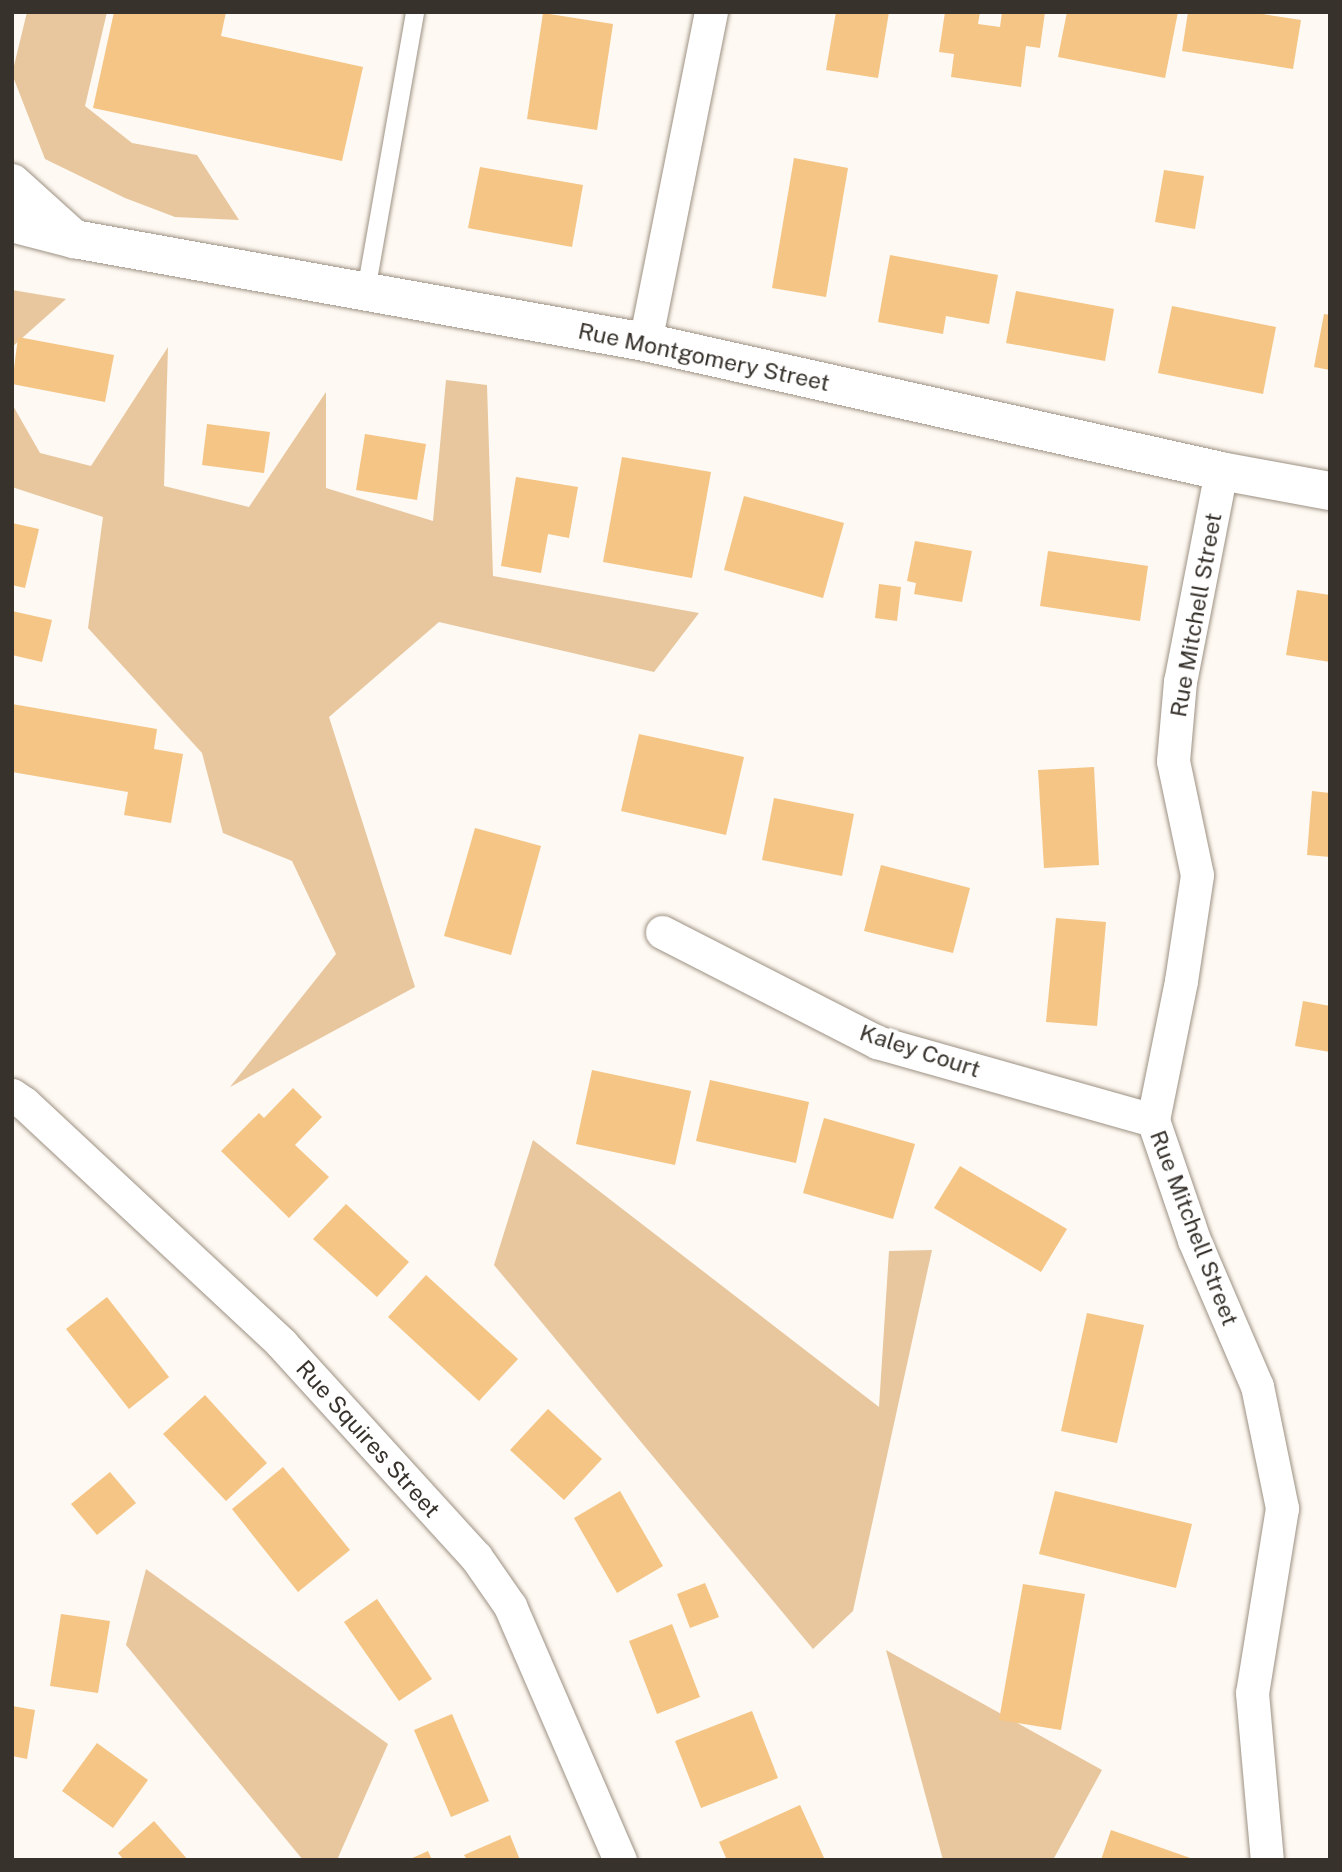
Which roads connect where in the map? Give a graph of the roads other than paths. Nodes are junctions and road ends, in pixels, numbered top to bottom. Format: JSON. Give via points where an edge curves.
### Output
{"nodes":[{"id":1,"x":415,"y":12,"type":"edge"},
{"id":2,"x":711,"y":12,"type":"edge"},
{"id":3,"x":12,"y":183,"type":"edge"},
{"id":4,"x":12,"y":223,"type":"edge"},
{"id":5,"x":74,"y":239,"type":"junction"},
{"id":6,"x":366,"y":291,"type":"junction"},
{"id":7,"x":645,"y":342,"type":"junction"},
{"id":8,"x":1221,"y":471,"type":"junction"},
{"id":9,"x":1330,"y":491,"type":"edge"},
{"id":10,"x":662,"y":932,"type":"dead end"},
{"id":11,"x":12,"y":1095,"type":"edge"},
{"id":12,"x":1153,"y":1120,"type":"junction"},
{"id":13,"x":620,"y":1860,"type":"edge"},
{"id":14,"x":1267,"y":1860,"type":"edge"}],
"edges":[{"from":1,"to":6,"type":"lane"},
{"from":2,"to":7,"type":"street"},
{"from":3,"to":5,"type":"street"},
{"from":4,"to":5,"type":"street","name":"Rue Montgomery Street"},
{"from":5,"to":6,"type":"street","name":"Rue Montgomery Street"},
{"from":6,"to":7,"type":"street","name":"Rue Montgomery Street"},
{"from":7,"to":8,"type":"street","name":"Rue Montgomery Street"},
{"from":8,"to":9,"type":"street","name":"Rue Montgomery Street"},
{"from":8,"to":12,"type":"street","name":"Rue Mitchell Street","via":[[1180,681],[1172,761],[1197,876]]},
{"from":10,"to":12,"type":"street","name":"Kaley Court","via":[[877,1042]]},
{"from":11,"to":13,"type":"street","name":"Rue Squires Street","via":[[282,1344],[476,1558],[510,1606]]},
{"from":12,"to":14,"type":"street","name":"Rue Mitchell Street","via":[[1194,1240],[1257,1386],[1282,1508],[1252,1693]]}]}
